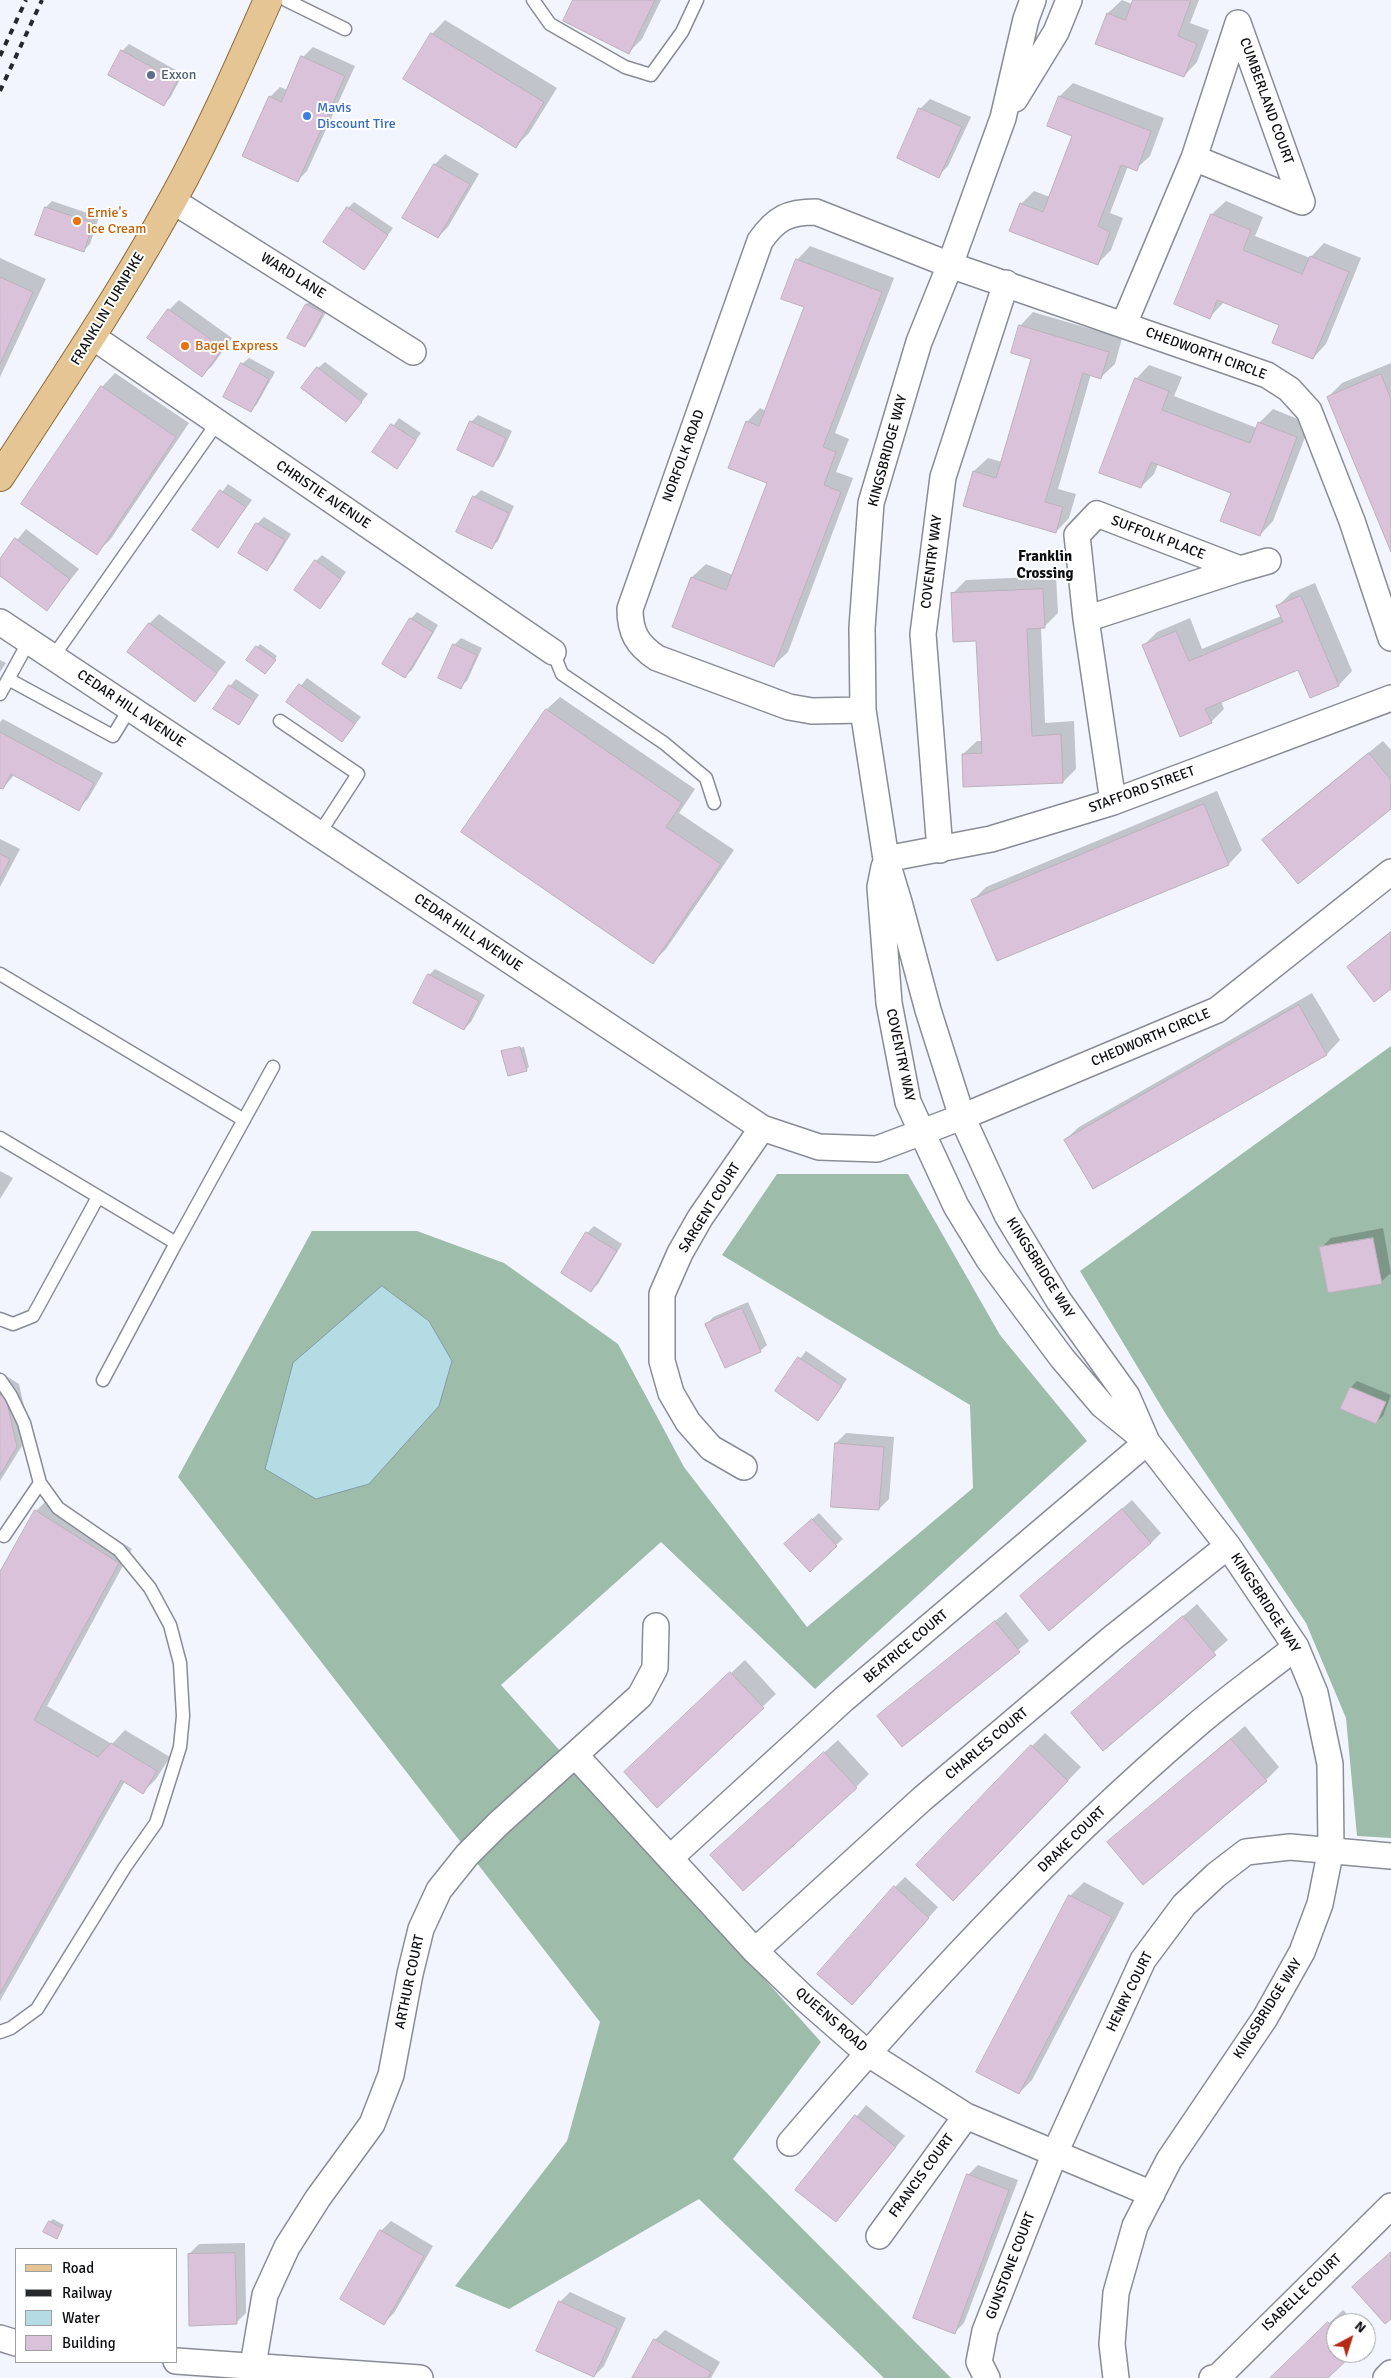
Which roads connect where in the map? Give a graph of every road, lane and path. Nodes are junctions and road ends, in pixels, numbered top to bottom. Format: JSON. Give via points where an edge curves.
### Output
{"nodes":[{"id":1,"x":268,"y":0,"type":"edge"},
{"id":2,"x":286,"y":0,"type":"edge"},
{"id":3,"x":533,"y":0,"type":"edge"},
{"id":4,"x":697,"y":0,"type":"edge"},
{"id":5,"x":1033,"y":0,"type":"edge"},
{"id":6,"x":1069,"y":0,"type":"edge"},
{"id":7,"x":345,"y":29,"type":"dead end"},
{"id":8,"x":1003,"y":118,"type":"junction"},
{"id":9,"x":1194,"y":158,"type":"junction"},
{"id":10,"x":173,"y":201,"type":"junction"},
{"id":11,"x":950,"y":265,"type":"junction"},
{"id":12,"x":1006,"y":284,"type":"junction"},
{"id":13,"x":1124,"y":324,"type":"junction"},
{"id":14,"x":93,"y":337,"type":"junction"},
{"id":15,"x":413,"y":352,"type":"dead end"},
{"id":16,"x":218,"y":423,"type":"junction"},
{"id":17,"x":0,"y":477,"type":"edge"},
{"id":18,"x":1268,"y":561,"type":"dead end"},
{"id":19,"x":1240,"y":569,"type":"junction"},
{"id":20,"x":1086,"y":619,"type":"junction"},
{"id":21,"x":0,"y":622,"type":"edge"},
{"id":22,"x":1391,"y":638,"type":"edge"},
{"id":23,"x":29,"y":641,"type":"junction"},
{"id":24,"x":554,"y":652,"type":"joint"},
{"id":25,"x":53,"y":657,"type":"junction"},
{"id":26,"x":8,"y":679,"type":"junction"},
{"id":27,"x":0,"y":694,"type":"edge"},
{"id":28,"x":1391,"y":698,"type":"edge"},
{"id":29,"x":130,"y":708,"type":"junction"},
{"id":30,"x":864,"y":710,"type":"junction"},
{"id":31,"x":280,"y":721,"type":"dead end"},
{"id":32,"x":1113,"y":802,"type":"junction"},
{"id":33,"x":714,"y":803,"type":"dead end"},
{"id":34,"x":319,"y":834,"type":"junction"},
{"id":35,"x":940,"y":850,"type":"junction"},
{"id":36,"x":886,"y":859,"type":"junction"},
{"id":37,"x":1391,"y":872,"type":"edge"},
{"id":38,"x":0,"y":974,"type":"edge"},
{"id":39,"x":273,"y":1067,"type":"dead end"},
{"id":40,"x":962,"y":1117,"type":"junction"},
{"id":41,"x":244,"y":1120,"type":"junction"},
{"id":42,"x":762,"y":1128,"type":"junction"},
{"id":43,"x":922,"y":1132,"type":"junction"},
{"id":44,"x":0,"y":1138,"type":"edge"},
{"id":45,"x":98,"y":1197,"type":"junction"},
{"id":46,"x":176,"y":1243,"type":"junction"},
{"id":47,"x":0,"y":1319,"type":"edge"},
{"id":48,"x":0,"y":1380,"type":"edge"},
{"id":49,"x":103,"y":1380,"type":"dead end"},
{"id":50,"x":1147,"y":1442,"type":"junction"},
{"id":51,"x":744,"y":1467,"type":"dead end"},
{"id":52,"x":40,"y":1484,"type":"junction"},
{"id":53,"x":1,"y":1538,"type":"edge"},
{"id":54,"x":1228,"y":1546,"type":"junction"},
{"id":55,"x":656,"y":1626,"type":"dead end"},
{"id":56,"x":1296,"y":1647,"type":"junction"},
{"id":57,"x":576,"y":1756,"type":"junction"},
{"id":58,"x":1331,"y":1849,"type":"junction"},
{"id":59,"x":1391,"y":1856,"type":"edge"},
{"id":60,"x":670,"y":1858,"type":"junction"},
{"id":61,"x":755,"y":1951,"type":"junction"},
{"id":62,"x":0,"y":2032,"type":"edge"},
{"id":63,"x":867,"y":2053,"type":"junction"},
{"id":64,"x":966,"y":2116,"type":"junction"},
{"id":65,"x":790,"y":2143,"type":"dead end"},
{"id":66,"x":1054,"y":2155,"type":"junction"},
{"id":67,"x":1152,"y":2194,"type":"junction"},
{"id":68,"x":1391,"y":2206,"type":"edge"},
{"id":69,"x":879,"y":2236,"type":"dead end"},
{"id":70,"x":0,"y":2338,"type":"edge"},
{"id":71,"x":15,"y":2344,"type":"edge"},
{"id":72,"x":178,"y":2361,"type":"edge"},
{"id":73,"x":253,"y":2365,"type":"junction"},
{"id":74,"x":1391,"y":2373,"type":"edge"},
{"id":75,"x":420,"y":2378,"type":"edge"},
{"id":76,"x":987,"y":2378,"type":"edge"},
{"id":77,"x":1116,"y":2378,"type":"edge"},
{"id":78,"x":1212,"y":2378,"type":"edge"},
{"id":79,"x":1386,"y":2378,"type":"edge"}],
"edges":[{"from":1,"to":10,"type":"main road","name":"FRANKLIN TURNPIKE","via":[[226,96]]},
{"from":2,"to":7,"type":"lane"},
{"from":3,"to":4,"type":"lane","via":[[550,24],[625,67],[651,75],[682,32]]},
{"from":5,"to":8,"type":"street","name":"KINGSBRIDGE WAY"},
{"from":6,"to":8,"type":"street","name":"KINGSBRIDGE WAY","via":[[1056,32]]},
{"from":8,"to":11,"type":"street","name":"KINGSBRIDGE WAY"},
{"from":9,"to":9,"type":"street","name":"CUMBERLAND COURT","via":[[1197,149],[1238,23],[1302,202]]},
{"from":9,"to":13,"type":"street","name":"CUMBERLAND COURT"},
{"from":10,"to":14,"type":"main road","name":"FRANKLIN TURNPIKE"},
{"from":10,"to":15,"type":"street","name":"WARD LANE"},
{"from":11,"to":12,"type":"street","name":"CHEDWORTH CIRCLE"},
{"from":11,"to":30,"type":"street","name":"KINGSBRIDGE WAY","via":[[919,342],[871,503],[862,628]]},
{"from":11,"to":30,"type":"street","name":"NORFOLK ROAD","via":[[816,212],[798,212],[770,227],[760,241],[630,609],[630,625],[635,638],[657,658],[789,707],[812,711]]},
{"from":12,"to":13,"type":"street","name":"CHEDWORTH CIRCLE"},
{"from":12,"to":35,"type":"street","name":"COVENTRY WAY","via":[[943,476],[923,634]]},
{"from":13,"to":22,"type":"street","name":"CHEDWORTH CIRCLE","via":[[1267,375],[1289,389],[1309,411],[1352,521]]},
{"from":14,"to":16,"type":"street","name":"CHRISTIE AVENUE"},
{"from":14,"to":17,"type":"main road","name":"FRANKLIN TURNPIKE"},
{"from":16,"to":24,"type":"street","name":"CHRISTIE AVENUE"},
{"from":16,"to":25,"type":"lane"},
{"from":18,"to":19,"type":"street","name":"SUFFOLK PLACE"},
{"from":19,"to":20,"type":"street","name":"SUFFOLK PLACE"},
{"from":19,"to":20,"type":"street","name":"SUFFOLK PLACE","via":[[1097,514],[1076,535]]},
{"from":20,"to":32,"type":"street","name":"SUFFOLK PLACE"},
{"from":21,"to":23,"type":"street","name":"CEDAR HILL AVENUE"},
{"from":23,"to":25,"type":"street","name":"CEDAR HILL AVENUE"},
{"from":23,"to":26,"type":"lane"},
{"from":24,"to":33,"type":"lane","via":[[562,674],[664,743],[706,778]]},
{"from":25,"to":29,"type":"street","name":"CEDAR HILL AVENUE"},
{"from":26,"to":27,"type":"lane"},
{"from":26,"to":29,"type":"lane","via":[[113,736]]},
{"from":28,"to":32,"type":"street","name":"STAFFORD STREET"},
{"from":29,"to":34,"type":"street","name":"CEDAR HILL AVENUE"},
{"from":30,"to":36,"type":"street","name":"KINGSBRIDGE WAY"},
{"from":31,"to":34,"type":"lane","via":[[358,774]]},
{"from":32,"to":35,"type":"street","name":"STAFFORD STREET","via":[[991,839]]},
{"from":34,"to":42,"type":"street","name":"CEDAR HILL AVENUE"},
{"from":35,"to":36,"type":"street","name":"STAFFORD STREET"},
{"from":36,"to":40,"type":"street"},
{"from":36,"to":43,"type":"street","name":"COVENTRY WAY","via":[[880,886],[889,1003],[908,1102]]},
{"from":37,"to":40,"type":"street","name":"CHEDWORTH CIRCLE","via":[[1217,1010]]},
{"from":38,"to":41,"type":"lane"},
{"from":39,"to":41,"type":"lane"},
{"from":40,"to":43,"type":"street","name":"CEDAR HILL AVENUE"},
{"from":40,"to":50,"type":"street","name":"KINGSBRIDGE WAY","via":[[1007,1215],[1059,1300],[1127,1396]]},
{"from":41,"to":46,"type":"lane"},
{"from":42,"to":43,"type":"street","name":"CEDAR HILL AVENUE","via":[[819,1147],[877,1149]]},
{"from":42,"to":51,"type":"street","name":"SARGENT COURT","via":[[700,1218],[662,1294],[662,1361],[671,1393],[688,1422],[711,1448]]},
{"from":43,"to":50,"type":"street","name":"COVENTRY WAY","via":[[956,1206],[989,1260],[1062,1358],[1102,1405]]},
{"from":44,"to":45,"type":"lane"},
{"from":45,"to":46,"type":"lane"},
{"from":45,"to":47,"type":"lane","via":[[33,1316],[13,1324]]},
{"from":46,"to":49,"type":"lane"},
{"from":48,"to":52,"type":"lane","via":[[24,1423]]},
{"from":50,"to":54,"type":"street","name":"KINGSBRIDGE WAY"},
{"from":50,"to":60,"type":"street","name":"BEATRICE COURT","via":[[844,1699]]},
{"from":52,"to":53,"type":"lane"},
{"from":52,"to":62,"type":"lane","via":[[58,1508],[119,1550],[150,1588],[170,1625],[180,1663],[183,1716],[180,1747],[156,1822],[37,2009]]},
{"from":54,"to":56,"type":"street","name":"KINGSBRIDGE WAY"},
{"from":54,"to":61,"type":"street","name":"CHARLES COURT","via":[[1111,1639],[922,1799]]},
{"from":55,"to":57,"type":"street","name":"ARTHUR COURT","via":[[655,1668],[640,1696]]},
{"from":56,"to":58,"type":"street","name":"KINGSBRIDGE WAY","via":[[1316,1693],[1330,1764]]},
{"from":56,"to":63,"type":"street","name":"DRAKE COURT","via":[[1192,1728],[1081,1830],[978,1932]]},
{"from":57,"to":60,"type":"street","name":"QUEENS ROAD"},
{"from":57,"to":73,"type":"street","name":"ARTHUR COURT","via":[[467,1854],[439,1890],[421,1929],[391,2075],[372,2124],[287,2247],[265,2295]]},
{"from":58,"to":59,"type":"street","name":"HENRY COURT"},
{"from":58,"to":66,"type":"street","name":"HENRY COURT","via":[[1272,1847],[1246,1852],[1184,1905],[1143,1960]]},
{"from":58,"to":67,"type":"street","name":"KINGSBRIDGE WAY","via":[[1320,1904],[1302,1952],[1265,2018],[1169,2160]]},
{"from":60,"to":61,"type":"street","name":"QUEENS ROAD"},
{"from":61,"to":63,"type":"street","name":"QUEENS ROAD"},
{"from":63,"to":64,"type":"street","name":"QUEENS ROAD"},
{"from":63,"to":65,"type":"street","name":"DRAKE COURT"},
{"from":64,"to":66,"type":"street","name":"QUEENS ROAD"},
{"from":64,"to":69,"type":"street","name":"FRANCIS COURT"},
{"from":66,"to":67,"type":"street","name":"QUEENS ROAD"},
{"from":66,"to":76,"type":"street","name":"GUNSTONE COURT","via":[[985,2331],[979,2362]]},
{"from":67,"to":77,"type":"street","name":"KINGSBRIDGE WAY","via":[[1135,2226],[1116,2293],[1112,2344]]},
{"from":68,"to":78,"type":"street","name":"ISABELLE COURT","via":[[1218,2377]]},
{"from":70,"to":71,"type":"street"},
{"from":72,"to":73,"type":"street"},
{"from":73,"to":75,"type":"street"},
{"from":74,"to":79,"type":"street"}]}
